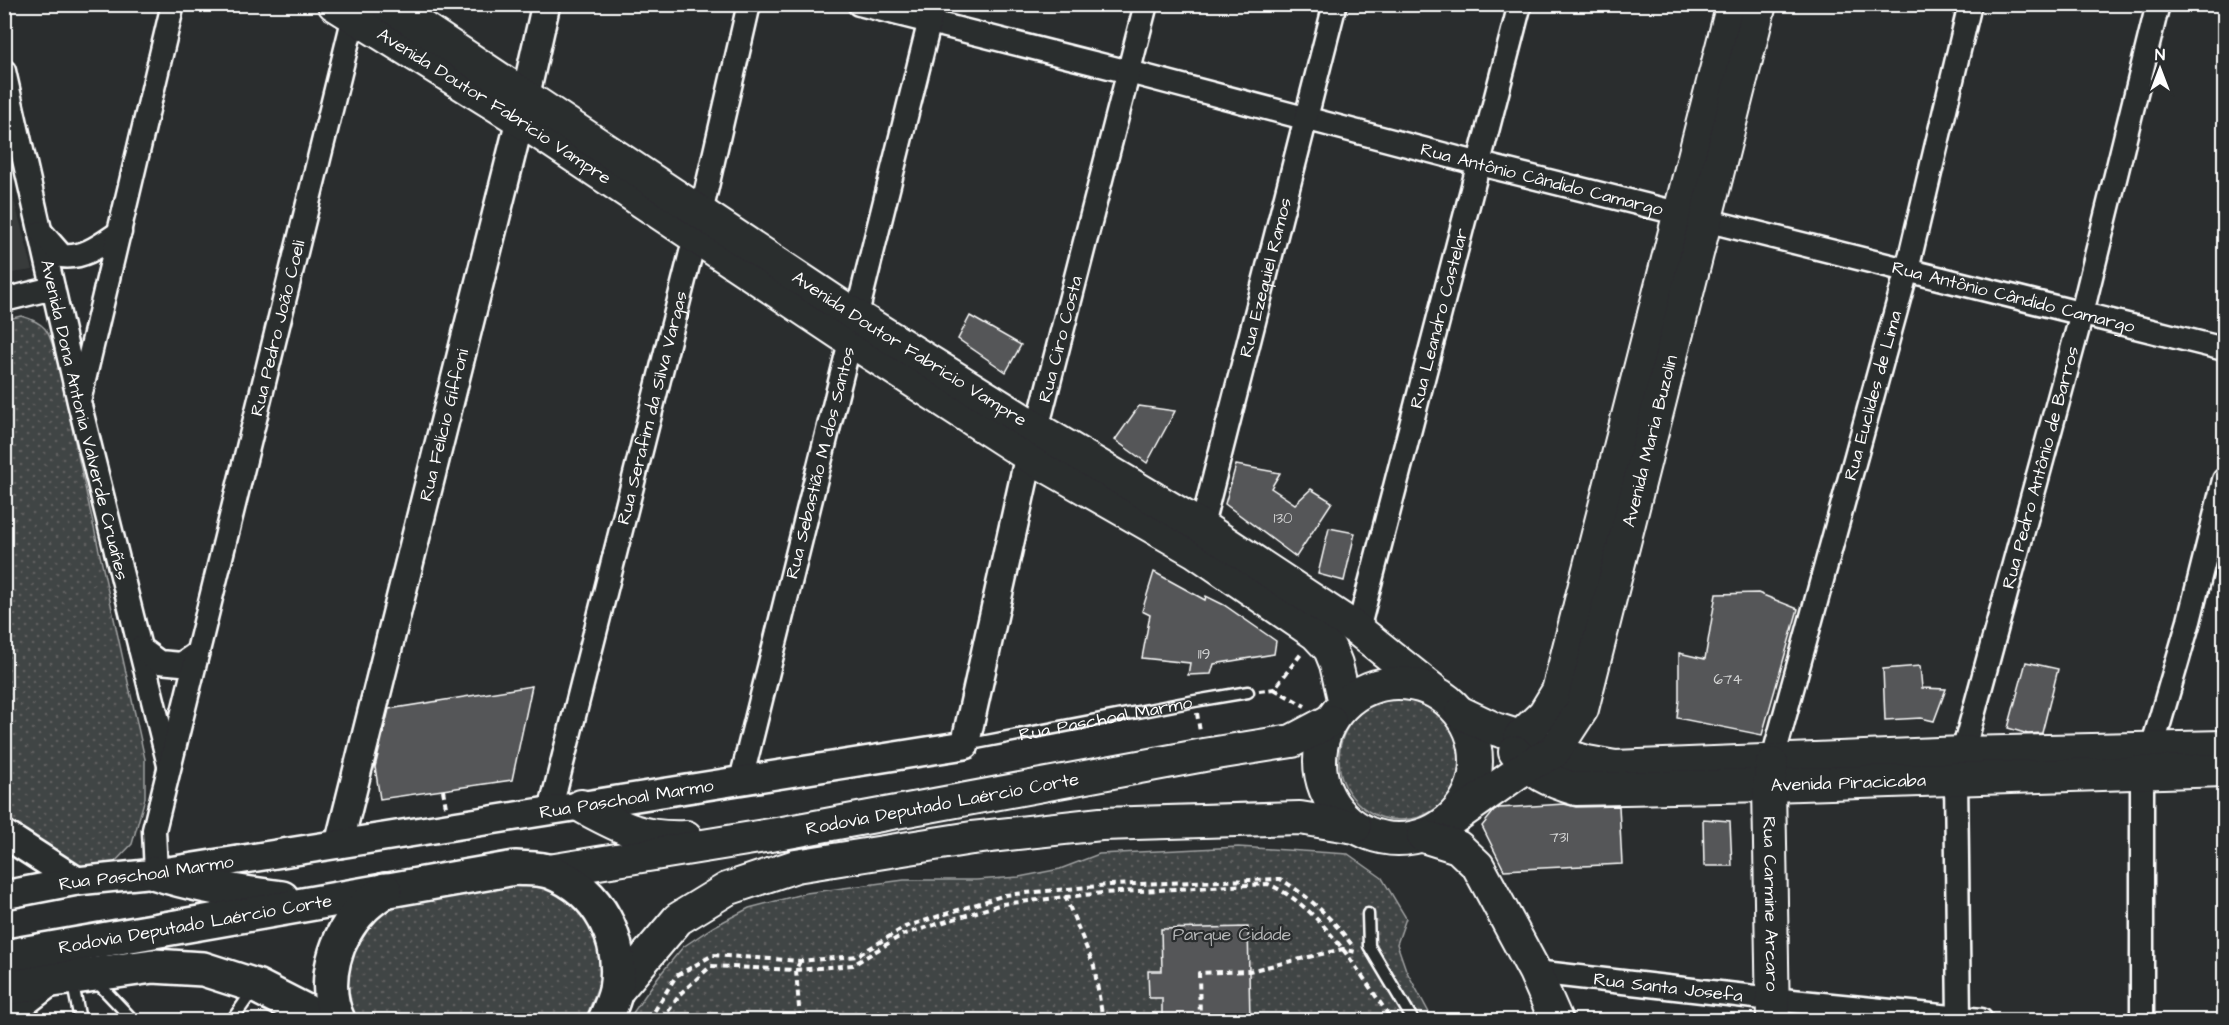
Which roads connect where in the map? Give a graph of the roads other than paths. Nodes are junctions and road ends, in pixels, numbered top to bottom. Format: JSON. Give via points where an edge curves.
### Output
{"nodes":[{"id":1,"x":173,"y":4,"type":"edge"},
{"id":2,"x":387,"y":4,"type":"edge"},
{"id":3,"x":546,"y":4,"type":"edge"},
{"id":4,"x":749,"y":4,"type":"edge"},
{"id":5,"x":860,"y":4,"type":"edge"},
{"id":6,"x":1146,"y":4,"type":"edge"},
{"id":7,"x":1335,"y":4,"type":"edge"},
{"id":8,"x":1520,"y":4,"type":"edge"},
{"id":9,"x":1733,"y":4,"type":"edge"},
{"id":10,"x":1760,"y":4,"type":"edge"},
{"id":11,"x":1970,"y":4,"type":"edge"},
{"id":12,"x":2158,"y":4,"type":"edge"},
{"id":13,"x":349,"y":8,"type":"edge"},
{"id":14,"x":932,"y":14,"type":"edge"},
{"id":15,"x":4,"y":71,"type":"edge"},
{"id":16,"x":1129,"y":72,"type":"junction"},
{"id":17,"x":523,"y":107,"type":"junction"},
{"id":18,"x":1306,"y":120,"type":"junction"},
{"id":19,"x":1480,"y":164,"type":"junction"},
{"id":20,"x":1692,"y":216,"type":"junction"},
{"id":21,"x":698,"y":225,"type":"junction"},
{"id":22,"x":40,"y":231,"type":"junction"},
{"id":23,"x":120,"y":232,"type":"junction"},
{"id":24,"x":1907,"y":270,"type":"junction"},
{"id":25,"x":53,"y":288,"type":"junction"},
{"id":26,"x":4,"y":300,"type":"edge"},
{"id":27,"x":2082,"y":313,"type":"junction"},
{"id":28,"x":853,"y":328,"type":"junction"},
{"id":29,"x":2224,"y":349,"type":"edge"},
{"id":30,"x":78,"y":402,"type":"junction"},
{"id":31,"x":1033,"y":442,"type":"junction"},
{"id":32,"x":2224,"y":480,"type":"edge"},
{"id":33,"x":1199,"y":539,"type":"junction"},
{"id":34,"x":1358,"y":630,"type":"junction"},
{"id":35,"x":140,"y":648,"type":"junction"},
{"id":36,"x":197,"y":653,"type":"junction"},
{"id":37,"x":1432,"y":690,"type":"junction"},
{"id":38,"x":1248,"y":692,"type":"road end"},
{"id":39,"x":1337,"y":712,"type":"junction"},
{"id":40,"x":1461,"y":713,"type":"junction"},
{"id":41,"x":1514,"y":744,"type":"junction"},
{"id":42,"x":965,"y":745,"type":"junction"},
{"id":43,"x":2224,"y":747,"type":"edge"},
{"id":44,"x":1554,"y":752,"type":"junction"},
{"id":45,"x":2147,"y":761,"type":"junction"},
{"id":46,"x":1960,"y":766,"type":"junction"},
{"id":47,"x":169,"y":767,"type":"junction"},
{"id":48,"x":2224,"y":770,"type":"edge"},
{"id":49,"x":1771,"y":774,"type":"junction"},
{"id":50,"x":741,"y":780,"type":"junction"},
{"id":51,"x":582,"y":806,"type":"junction"},
{"id":52,"x":550,"y":811,"type":"junction"},
{"id":53,"x":1452,"y":819,"type":"junction"},
{"id":54,"x":1355,"y":827,"type":"junction"},
{"id":55,"x":783,"y":833,"type":"junction"},
{"id":56,"x":4,"y":834,"type":"edge"},
{"id":57,"x":1423,"y":836,"type":"junction"},
{"id":58,"x":339,"y":844,"type":"junction"},
{"id":59,"x":549,"y":871,"type":"junction"},
{"id":60,"x":156,"y":873,"type":"junction"},
{"id":61,"x":77,"y":881,"type":"junction"},
{"id":62,"x":385,"y":890,"type":"junction"},
{"id":63,"x":4,"y":895,"type":"edge"},
{"id":64,"x":317,"y":902,"type":"junction"},
{"id":65,"x":1368,"y":914,"type":"dead end"},
{"id":66,"x":4,"y":957,"type":"edge"},
{"id":67,"x":1534,"y":972,"type":"junction"},
{"id":68,"x":72,"y":978,"type":"junction"},
{"id":69,"x":256,"y":986,"type":"junction"},
{"id":70,"x":4,"y":989,"type":"edge"},
{"id":71,"x":610,"y":1006,"type":"edge"},
{"id":72,"x":1773,"y":1010,"type":"edge"},
{"id":73,"x":4,"y":1018,"type":"edge"},
{"id":74,"x":1959,"y":1019,"type":"edge"},
{"id":75,"x":80,"y":1020,"type":"edge"},
{"id":76,"x":133,"y":1020,"type":"edge"},
{"id":77,"x":232,"y":1020,"type":"edge"},
{"id":78,"x":315,"y":1020,"type":"edge"},
{"id":79,"x":338,"y":1020,"type":"edge"},
{"id":80,"x":1413,"y":1020,"type":"edge"},
{"id":81,"x":1556,"y":1020,"type":"edge"},
{"id":82,"x":1981,"y":1020,"type":"edge"},
{"id":83,"x":2142,"y":1020,"type":"edge"}],
"edges":[{"from":1,"to":23,"type":"street"},
{"from":2,"to":17,"type":"main road","name":"Avenida Doutor Fabricio Vampre"},
{"from":3,"to":17,"type":"street","name":"Rua Felício Giffoni"},
{"from":4,"to":21,"type":"street","name":"Rua Serafim da Silva Vargas"},
{"from":5,"to":14,"type":"street","name":"Rua Antônio Cândido Camargo"},
{"from":6,"to":16,"type":"street","name":"Rua Ciro Costa"},
{"from":7,"to":18,"type":"street","name":"Rua Ezequiel Ramos"},
{"from":8,"to":19,"type":"street","name":"Rua Leandro Castelar"},
{"from":9,"to":20,"type":"main road","name":"Avenida Maria Buzolin"},
{"from":10,"to":20,"type":"main road","name":"Avenida Maria Buzolin"},
{"from":11,"to":24,"type":"street","name":"Rua Euclides de Lima"},
{"from":12,"to":27,"type":"street","name":"Rua Pedro Antônio de Barros"},
{"from":13,"to":17,"type":"main road","name":"Avenida Doutor Fabricio Vampre"},
{"from":13,"to":36,"type":"street","name":"Rua Pedro João Coeli"},
{"from":14,"to":16,"type":"street","name":"Rua Antônio Cândido Camargo"},
{"from":14,"to":28,"type":"street","name":"Rua Sebastião M dos Santos"},
{"from":15,"to":22,"type":"street","name":"Avenida Dona Antonia Valverde Cruañes"},
{"from":16,"to":18,"type":"street","name":"Rua Antônio Cândido Camargo"},
{"from":16,"to":31,"type":"street","name":"Rua Ciro Costa"},
{"from":17,"to":21,"type":"main road","name":"Avenida Doutor Fabricio Vampre"},
{"from":17,"to":58,"type":"street","name":"Rua Felício Giffoni"},
{"from":18,"to":19,"type":"street","name":"Rua Antônio Cândido Camargo"},
{"from":18,"to":33,"type":"street","name":"Rua Ezequiel Ramos"},
{"from":19,"to":20,"type":"street","name":"Rua Antônio Cândido Camargo"},
{"from":19,"to":34,"type":"street","name":"Rua Leandro Castelar"},
{"from":20,"to":24,"type":"street","name":"Rua Antônio Cândido Camargo"},
{"from":20,"to":41,"type":"main road","name":"Avenida Maria Buzolin","via":[[1558,692],[1544,714]]},
{"from":20,"to":44,"type":"main road","name":"Avenida Maria Buzolin","via":[[1582,710]]},
{"from":21,"to":28,"type":"main road","name":"Avenida Doutor Fabricio Vampre"},
{"from":21,"to":52,"type":"street","name":"Rua Serafim da Silva Vargas"},
{"from":22,"to":23,"type":"street","via":[[62,256],[74,258]]},
{"from":22,"to":25,"type":"street","name":"Avenida Dona Antonia Valverde Cruañes"},
{"from":23,"to":30,"type":"street"},
{"from":24,"to":27,"type":"street","name":"Rua Antônio Cândido Camargo"},
{"from":24,"to":49,"type":"street","name":"Rua Euclides de Lima"},
{"from":25,"to":26,"type":"street"},
{"from":25,"to":30,"type":"street","name":"Avenida Dona Antonia Valverde Cruañes"},
{"from":27,"to":29,"type":"street","name":"Rua Antônio Cândido Camargo"},
{"from":27,"to":46,"type":"street","name":"Rua Pedro Antônio de Barros"},
{"from":28,"to":31,"type":"main road","name":"Avenida Doutor Fabricio Vampre"},
{"from":28,"to":50,"type":"street","name":"Rua Sebastião M dos Santos"},
{"from":30,"to":35,"type":"street","name":"Avenida Dona Antonia Valverde Cruañes"},
{"from":31,"to":33,"type":"main road","name":"Avenida Doutor Fabricio Vampre"},
{"from":31,"to":42,"type":"street","name":"Rua Ciro Costa"},
{"from":32,"to":45,"type":"street","via":[[2189,621]]},
{"from":33,"to":34,"type":"main road","name":"Avenida Doutor Fabricio Vampre"},
{"from":33,"to":39,"type":"main road","name":"Avenida Doutor Fabricio Vampre","via":[[1330,649],[1335,664]]},
{"from":34,"to":37,"type":"main road","name":"Avenida Doutor Fabricio Vampre"},
{"from":35,"to":36,"type":"street","via":[[159,662],[180,664]]},
{"from":35,"to":47,"type":"street","name":"Avenida Dona Antonia Valverde Cruañes"},
{"from":36,"to":47,"type":"street","name":"Rua Pedro João Coeli"},
{"from":37,"to":39,"type":"main road","via":[[1410,683],[1387,683],[1364,690]]},
{"from":37,"to":40,"type":"main road"},
{"from":38,"to":42,"type":"lane","name":"Rua Paschoal Marmo"},
{"from":39,"to":54,"type":"main road","via":[[1321,743],[1319,767],[1325,790],[1337,811]]},
{"from":39,"to":55,"type":"main road","name":"Rodovia Deputado Laércio Corte","via":[[1292,741]]},
{"from":40,"to":41,"type":"main road","name":"Avenida Piracicaba"},
{"from":40,"to":53,"type":"main road","via":[[1477,756],[1471,790]]},
{"from":41,"to":44,"type":"main road","name":"Avenida Maria Buzolin"},
{"from":41,"to":49,"type":"main road","name":"Avenida Piracicaba","via":[[1546,780],[1576,789]]},
{"from":41,"to":53,"type":"main road","name":"Avenida Maria Buzolin"},
{"from":42,"to":50,"type":"street","name":"Rua Paschoal Marmo"},
{"from":43,"to":45,"type":"main road","name":"Avenida Piracicaba"},
{"from":44,"to":49,"type":"main road","name":"Avenida Piracicaba","via":[[1615,767]]},
{"from":45,"to":46,"type":"main road","name":"Avenida Piracicaba"},
{"from":45,"to":48,"type":"main road","name":"Avenida Piracicaba"},
{"from":45,"to":83,"type":"street"},
{"from":46,"to":49,"type":"main road","name":"Avenida Piracicaba"},
{"from":46,"to":74,"type":"street","name":"Rua Pedro Antônio de Barros"},
{"from":47,"to":60,"type":"street","name":"Rua Pedro João Coeli","via":[[154,830]]},
{"from":49,"to":72,"type":"main road","name":"Rua Carmine Arcaro"},
{"from":50,"to":51,"type":"street","name":"Rua Paschoal Marmo"},
{"from":51,"to":52,"type":"street","name":"Rua Paschoal Marmo"},
{"from":51,"to":55,"type":"main road","via":[[625,830],[664,838]]},
{"from":52,"to":58,"type":"street","name":"Rua Paschoal Marmo"},
{"from":53,"to":57,"type":"main road"},
{"from":54,"to":57,"type":"main road","via":[[1376,837],[1400,840]]},
{"from":54,"to":71,"type":"main road","name":"Rodovia Deputado Laércio Corte","via":[[1300,818],[1101,824],[972,838],[796,866],[727,889],[678,919]]},
{"from":55,"to":59,"type":"main road","name":"Rodovia Deputado Laércio Corte"},
{"from":56,"to":61,"type":"street"},
{"from":57,"to":67,"type":"main road","via":[[1458,847],[1478,866]]},
{"from":58,"to":60,"type":"street","name":"Rua Paschoal Marmo"},
{"from":59,"to":62,"type":"main road","name":"Rodovia Deputado Laércio Corte","via":[[515,868]]},
{"from":59,"to":71,"type":"main road","via":[[592,898],[606,918],[618,968]]},
{"from":60,"to":61,"type":"street","name":"Rua Paschoal Marmo"},
{"from":60,"to":64,"type":"main road","via":[[190,884]]},
{"from":61,"to":63,"type":"street","name":"Rua Paschoal Marmo"},
{"from":62,"to":64,"type":"main road","name":"Rodovia Deputado Laércio Corte"},
{"from":62,"to":79,"type":"main road","via":[[362,909],[334,956],[331,986]]},
{"from":64,"to":66,"type":"main road","name":"Rodovia Deputado Laércio Corte"},
{"from":65,"to":80,"type":"lane","via":[[1369,946]]},
{"from":67,"to":72,"type":"street","name":"Rua Santa Josefa"},
{"from":67,"to":81,"type":"main road"},
{"from":68,"to":69,"type":"main road","name":"Rodovia Deputado Laércio Corte","via":[[153,966],[202,969]]},
{"from":68,"to":70,"type":"main road","name":"Rodovia Deputado Laércio Corte"},
{"from":68,"to":73,"type":"street"},
{"from":68,"to":75,"type":"lane"},
{"from":68,"to":76,"type":"lane"},
{"from":69,"to":77,"type":"lane"},
{"from":69,"to":78,"type":"main road","name":"Rodovia Deputado Laércio Corte"},
{"from":72,"to":74,"type":"street","name":"Rua Santa Josefa"},
{"from":74,"to":82,"type":"street","name":"Rua Santa Josefa"}]}
